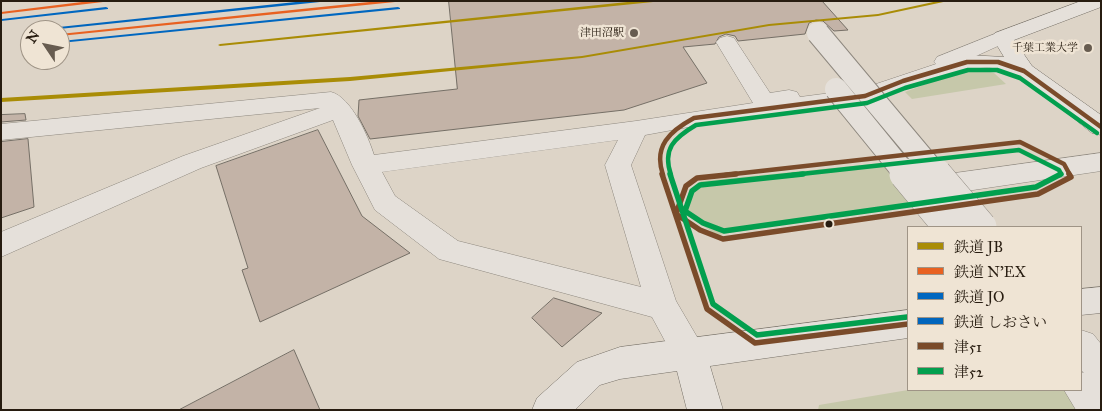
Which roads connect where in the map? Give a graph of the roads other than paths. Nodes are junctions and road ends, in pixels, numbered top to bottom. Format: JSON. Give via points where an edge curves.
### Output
{"nodes":[{"id":1,"x":1100,"y":1,"type":"edge"},
{"id":2,"x":818,"y":33,"type":"dead end"},
{"id":3,"x":1002,"y":37,"type":"junction"},
{"id":4,"x":726,"y":42,"type":"dead end"},
{"id":5,"x":1024,"y":71,"type":"junction"},
{"id":6,"x":903,"y":81,"type":"junction"},
{"id":7,"x":862,"y":85,"type":"junction"},
{"id":8,"x":836,"y":89,"type":"junction"},
{"id":9,"x":340,"y":109,"type":"junction"},
{"id":10,"x":1101,"y":127,"type":"edge"},
{"id":11,"x":636,"y":129,"type":"junction"},
{"id":12,"x":1,"y":132,"type":"edge"},
{"id":13,"x":1101,"y":162,"type":"edge"},
{"id":14,"x":365,"y":165,"type":"junction"},
{"id":15,"x":945,"y":184,"type":"junction"},
{"id":16,"x":917,"y":188,"type":"junction"},
{"id":17,"x":948,"y":226,"type":"edge"},
{"id":18,"x":980,"y":226,"type":"edge"},
{"id":19,"x":1,"y":244,"type":"edge"},
{"id":20,"x":1101,"y":300,"type":"edge"},
{"id":21,"x":1082,"y":302,"type":"edge"},
{"id":22,"x":662,"y":306,"type":"junction"},
{"id":23,"x":907,"y":324,"type":"edge"},
{"id":24,"x":690,"y":354,"type":"junction"},
{"id":25,"x":1082,"y":390,"type":"edge"},
{"id":26,"x":550,"y":410,"type":"edge"},
{"id":27,"x":705,"y":410,"type":"edge"},
{"id":28,"x":1098,"y":410,"type":"edge"}],
"edges":[{"from":1,"to":3,"type":"street"},
{"from":2,"to":7,"type":"street","bridge":true},
{"from":3,"to":5,"type":"street"},
{"from":3,"to":6,"type":"street"},
{"from":4,"to":8,"type":"street","via":[[764,101]]},
{"from":5,"to":6,"type":"street","via":[[998,62],[966,62]]},
{"from":5,"to":10,"type":"street"},
{"from":6,"to":11,"type":"street","via":[[865,96],[694,118]]},
{"from":7,"to":8,"type":"street"},
{"from":7,"to":15,"type":"street","bridge":true},
{"from":8,"to":16,"type":"street","bridge":true},
{"from":9,"to":12,"type":"street","via":[[331,99]]},
{"from":9,"to":14,"type":"street"},
{"from":9,"to":19,"type":"street","via":[[192,162]]},
{"from":11,"to":14,"type":"street"},
{"from":11,"to":22,"type":"street","via":[[618,165]]},
{"from":13,"to":15,"type":"street"},
{"from":14,"to":22,"type":"street","via":[[385,203],[449,251]]},
{"from":15,"to":16,"type":"street"},
{"from":15,"to":18,"type":"street","bridge":true},
{"from":16,"to":17,"type":"street","bridge":true},
{"from":20,"to":21,"type":"street"},
{"from":22,"to":24,"type":"street"},
{"from":23,"to":24,"type":"street"},
{"from":24,"to":26,"type":"street","via":[[620,363],[589,372]]},
{"from":24,"to":27,"type":"street"},
{"from":25,"to":28,"type":"street"}]}
